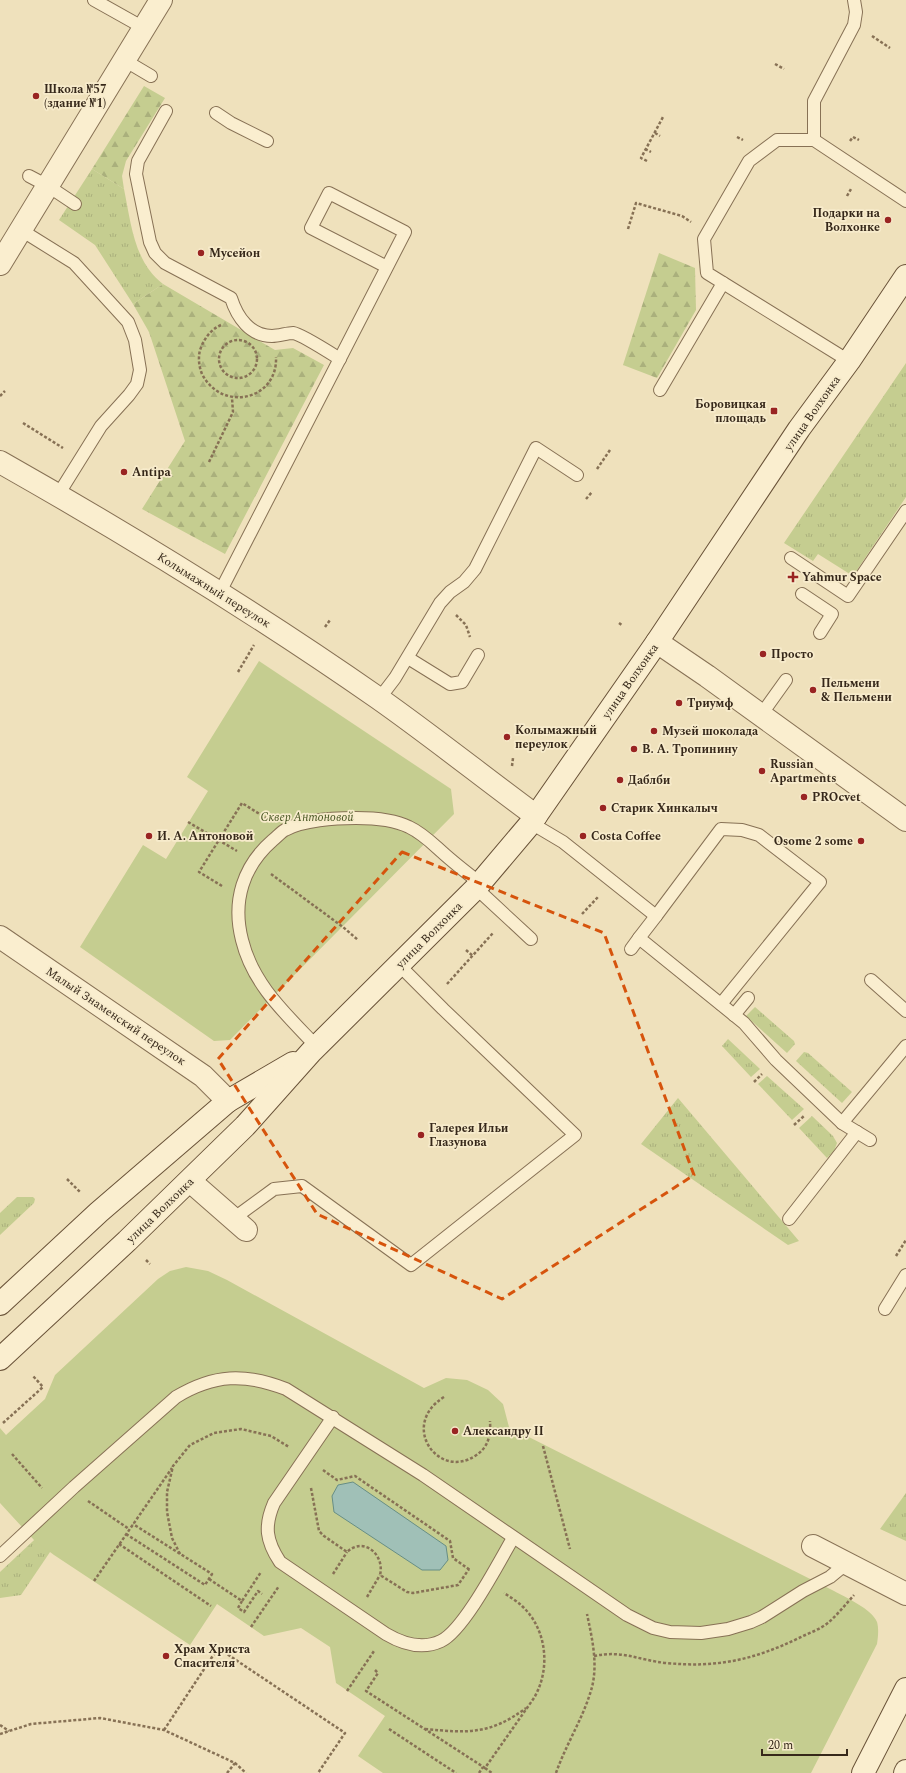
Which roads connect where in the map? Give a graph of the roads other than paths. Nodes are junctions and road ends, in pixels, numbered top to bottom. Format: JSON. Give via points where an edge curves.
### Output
{"nodes":[{"id":1,"x":94,"y":0,"type":"edge"},
{"id":2,"x":161,"y":0,"type":"edge"},
{"id":3,"x":854,"y":0,"type":"edge"},
{"id":4,"x":144,"y":28,"type":"junction"},
{"id":5,"x":124,"y":60,"type":"junction"},
{"id":6,"x":151,"y":76,"type":"dead end"},
{"id":7,"x":166,"y":111,"type":"dead end"},
{"id":8,"x":216,"y":113,"type":"dead end"},
{"id":9,"x":814,"y":140,"type":"junction"},
{"id":10,"x":267,"y":141,"type":"dead end"},
{"id":11,"x":29,"y":176,"type":"dead end"},
{"id":12,"x":48,"y":186,"type":"junction"},
{"id":13,"x":906,"y":201,"type":"edge"},
{"id":14,"x":75,"y":204,"type":"dead end"},
{"id":15,"x":21,"y":230,"type":"junction"},
{"id":16,"x":0,"y":264,"type":"edge"},
{"id":17,"x":387,"y":267,"type":"junction"},
{"id":18,"x":906,"y":276,"type":"edge"},
{"id":19,"x":723,"y":283,"type":"junction"},
{"id":20,"x":340,"y":359,"type":"junction"},
{"id":21,"x":849,"y":360,"type":"junction"},
{"id":22,"x":660,"y":390,"type":"dead end"},
{"id":23,"x":0,"y":462,"type":"edge"},
{"id":24,"x":576,"y":475,"type":"dead end"},
{"id":25,"x":58,"y":495,"type":"junction"},
{"id":26,"x":906,"y":511,"type":"edge"},
{"id":27,"x":791,"y":558,"type":"dead end"},
{"id":28,"x":220,"y":592,"type":"junction"},
{"id":29,"x":802,"y":594,"type":"dead end"},
{"id":30,"x":820,"y":633,"type":"dead end"},
{"id":31,"x":658,"y":642,"type":"junction"},
{"id":32,"x":478,"y":655,"type":"dead end"},
{"id":33,"x":408,"y":658,"type":"junction"},
{"id":34,"x":786,"y":680,"type":"dead end"},
{"id":35,"x":379,"y":699,"type":"junction"},
{"id":36,"x":761,"y":715,"type":"junction"},
{"id":37,"x":534,"y":819,"type":"junction"},
{"id":38,"x":906,"y":820,"type":"edge"},
{"id":39,"x":478,"y":885,"type":"junction"},
{"id":40,"x":656,"y":916,"type":"junction"},
{"id":41,"x":0,"y":937,"type":"edge"},
{"id":42,"x":639,"y":938,"type":"junction"},
{"id":43,"x":531,"y":939,"type":"dead end"},
{"id":44,"x":631,"y":949,"type":"dead end"},
{"id":45,"x":399,"y":965,"type":"junction"},
{"id":46,"x":871,"y":980,"type":"dead end"},
{"id":47,"x":748,"y":998,"type":"dead end"},
{"id":48,"x":721,"y":1004,"type":"junction"},
{"id":49,"x":906,"y":1011,"type":"edge"},
{"id":50,"x":734,"y":1015,"type":"junction"},
{"id":51,"x":906,"y":1046,"type":"edge"},
{"id":52,"x":314,"y":1050,"type":"junction"},
{"id":53,"x":228,"y":1101,"type":"junction"},
{"id":54,"x":842,"y":1123,"type":"junction"},
{"id":55,"x":857,"y":1132,"type":"junction"},
{"id":56,"x":870,"y":1140,"type":"dead end"},
{"id":57,"x":190,"y":1181,"type":"junction"},
{"id":58,"x":789,"y":1219,"type":"dead end"},
{"id":59,"x":240,"y":1224,"type":"joint"},
{"id":60,"x":906,"y":1275,"type":"edge"},
{"id":61,"x":0,"y":1304,"type":"edge"},
{"id":62,"x":885,"y":1309,"type":"dead end"},
{"id":63,"x":0,"y":1359,"type":"edge"},
{"id":64,"x":333,"y":1418,"type":"junction"},
{"id":65,"x":513,"y":1538,"type":"junction"},
{"id":66,"x":813,"y":1546,"type":"dead end"},
{"id":67,"x":0,"y":1556,"type":"edge"},
{"id":68,"x":847,"y":1563,"type":"junction"},
{"id":69,"x":906,"y":1594,"type":"edge"},
{"id":70,"x":906,"y":1689,"type":"edge"},
{"id":71,"x":864,"y":1773,"type":"edge"}],
"edges":[{"from":1,"to":4,"type":"lane"},
{"from":2,"to":4,"type":"main road"},
{"from":3,"to":9,"type":"lane","via":[[854,25],[814,101]]},
{"from":4,"to":5,"type":"main road"},
{"from":5,"to":6,"type":"lane"},
{"from":5,"to":12,"type":"main road"},
{"from":7,"to":20,"type":"lane","via":[[138,161],[136,174],[150,242],[155,253],[165,263],[231,298],[235,311],[253,331],[269,336],[294,333]]},
{"from":8,"to":10,"type":"lane"},
{"from":9,"to":13,"type":"lane"},
{"from":9,"to":19,"type":"lane","via":[[777,140],[750,161],[704,239],[707,273]]},
{"from":11,"to":12,"type":"lane"},
{"from":12,"to":14,"type":"lane"},
{"from":12,"to":15,"type":"main road"},
{"from":15,"to":16,"type":"main road"},
{"from":15,"to":25,"type":"lane","via":[[74,263],[128,322],[135,340],[140,370],[137,384],[130,395],[101,426]]},
{"from":17,"to":17,"type":"lane","via":[[405,232],[329,193],[311,228]]},
{"from":17,"to":20,"type":"lane"},
{"from":18,"to":21,"type":"main road","name":"улица Волхонка"},
{"from":19,"to":21,"type":"lane"},
{"from":19,"to":22,"type":"lane"},
{"from":20,"to":28,"type":"lane"},
{"from":21,"to":31,"type":"main road","name":"улица Волхонка","via":[[795,436]]},
{"from":23,"to":25,"type":"main road","name":"Колымажный переулок"},
{"from":24,"to":33,"type":"lane","via":[[536,448],[475,569],[440,604]]},
{"from":25,"to":28,"type":"main road","name":"Колымажный переулок"},
{"from":26,"to":27,"type":"lane","via":[[848,596]]},
{"from":28,"to":35,"type":"main road","name":"Колымажный переулок"},
{"from":29,"to":30,"type":"lane","via":[[832,614]]},
{"from":31,"to":36,"type":"main road"},
{"from":31,"to":37,"type":"main road","name":"улица Волхонка"},
{"from":32,"to":33,"type":"lane","via":[[462,682],[450,684]]},
{"from":33,"to":35,"type":"lane"},
{"from":34,"to":36,"type":"lane"},
{"from":35,"to":37,"type":"main road","name":"Колымажный переулок"},
{"from":36,"to":38,"type":"main road"},
{"from":37,"to":39,"type":"main road","name":"улица Волхонка"},
{"from":37,"to":40,"type":"lane"},
{"from":39,"to":43,"type":"lane"},
{"from":39,"to":45,"type":"main road","name":"улица Волхонка"},
{"from":39,"to":52,"type":"lane","via":[[429,840],[408,826],[389,821],[360,818],[323,819],[285,830],[264,847],[253,861],[239,896],[242,940],[256,977]]},
{"from":40,"to":42,"type":"lane"},
{"from":40,"to":48,"type":"lane","via":[[721,829],[742,830],[759,835],[820,882]]},
{"from":41,"to":53,"type":"main road","name":"Малый Знаменский переулок","via":[[203,1076]]},
{"from":42,"to":44,"type":"lane"},
{"from":42,"to":48,"type":"lane"},
{"from":45,"to":52,"type":"main road","name":"улица Волхонка"},
{"from":45,"to":59,"type":"lane","via":[[575,1135],[410,1265],[302,1186],[274,1189]]},
{"from":46,"to":49,"type":"lane"},
{"from":47,"to":50,"type":"lane"},
{"from":48,"to":50,"type":"lane"},
{"from":50,"to":54,"type":"lane","via":[[776,1060]]},
{"from":51,"to":54,"type":"lane"},
{"from":52,"to":53,"type":"main road","name":"улица Волхонка"},
{"from":52,"to":57,"type":"main road","name":"улица Волхонка","via":[[245,1126]]},
{"from":53,"to":61,"type":"main road","name":"улица Волхонка","via":[[99,1212]]},
{"from":54,"to":55,"type":"lane"},
{"from":55,"to":56,"type":"lane"},
{"from":55,"to":58,"type":"lane"},
{"from":57,"to":59,"type":"main road"},
{"from":57,"to":63,"type":"main road","name":"улица Волхонка"},
{"from":60,"to":62,"type":"lane"},
{"from":64,"to":65,"type":"lane","via":[[423,1475]]},
{"from":64,"to":65,"type":"lane","via":[[274,1503],[268,1516],[271,1550],[280,1562],[386,1634],[402,1643],[412,1645],[422,1646],[442,1640],[457,1628],[488,1582]]},
{"from":64,"to":67,"type":"lane","via":[[286,1389],[268,1382],[230,1378],[211,1380],[192,1387],[176,1397]]},
{"from":65,"to":68,"type":"lane","via":[[628,1615],[653,1628],[670,1632],[701,1633],[751,1622],[803,1590],[830,1577]]},
{"from":66,"to":68,"type":"main road"},
{"from":68,"to":69,"type":"main road"},
{"from":70,"to":71,"type":"main road"}]}
